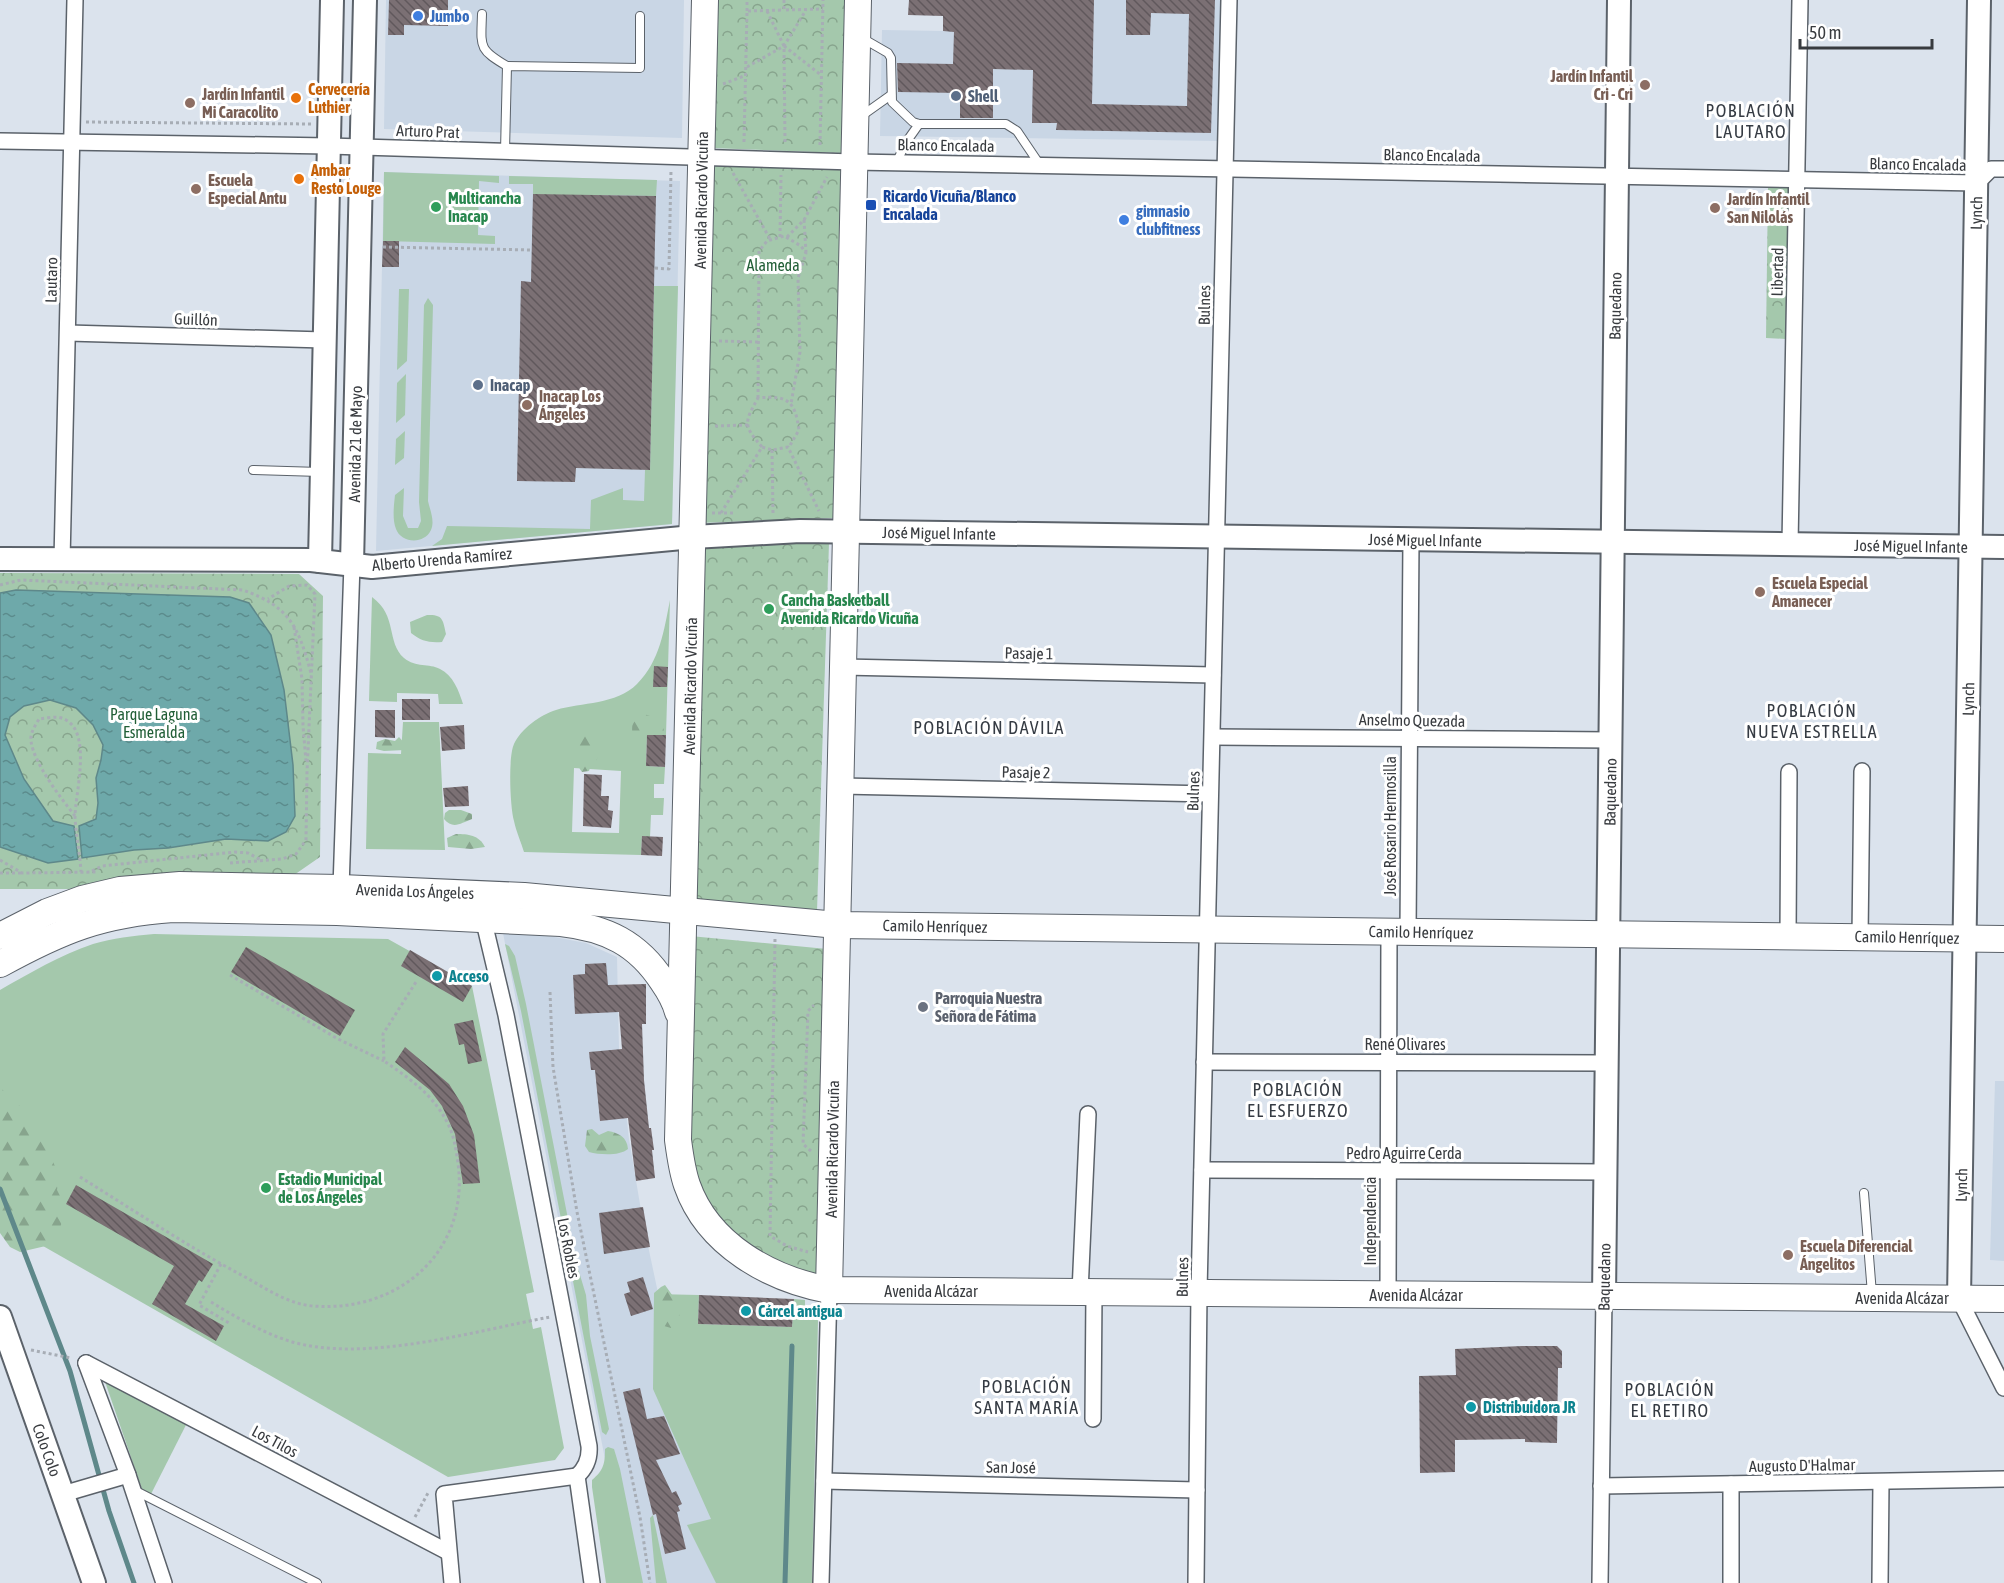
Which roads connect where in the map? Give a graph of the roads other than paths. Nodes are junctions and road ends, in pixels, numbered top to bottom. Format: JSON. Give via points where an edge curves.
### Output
{"nodes":[{"id":1,"x":75,"y":0,"type":"edge"},
{"id":2,"x":332,"y":0,"type":"edge"},
{"id":3,"x":365,"y":0,"type":"edge"},
{"id":4,"x":705,"y":0,"type":"edge"},
{"id":5,"x":858,"y":0,"type":"edge"},
{"id":6,"x":1229,"y":0,"type":"edge"},
{"id":7,"x":1618,"y":0,"type":"edge"},
{"id":8,"x":1800,"y":0,"type":"edge"},
{"id":9,"x":1979,"y":0,"type":"edge"},
{"id":10,"x":482,"y":14,"type":"dead end"},
{"id":11,"x":640,"y":16,"type":"dead end"},
{"id":12,"x":858,"y":35,"type":"junction"},
{"id":13,"x":507,"y":66,"type":"junction"},
{"id":14,"x":891,"y":95,"type":"junction"},
{"id":15,"x":856,"y":120,"type":"junction"},
{"id":16,"x":919,"y":124,"type":"junction"},
{"id":17,"x":329,"y":135,"type":"junction"},
{"id":18,"x":0,"y":141,"type":"edge"},
{"id":19,"x":72,"y":141,"type":"junction"},
{"id":20,"x":362,"y":147,"type":"junction"},
{"id":21,"x":505,"y":151,"type":"junction"},
{"id":22,"x":702,"y":156,"type":"junction"},
{"id":23,"x":854,"y":162,"type":"junction"},
{"id":24,"x":896,"y":163,"type":"junction"},
{"id":25,"x":1040,"y":165,"type":"junction"},
{"id":26,"x":1225,"y":169,"type":"junction"},
{"id":27,"x":2004,"y":169,"type":"edge"},
{"id":28,"x":1617,"y":176,"type":"junction"},
{"id":29,"x":1797,"y":180,"type":"junction"},
{"id":30,"x":1977,"y":183,"type":"junction"},
{"id":31,"x":68,"y":333,"type":"junction"},
{"id":32,"x":324,"y":340,"type":"junction"},
{"id":33,"x":253,"y":470,"type":"dead end"},
{"id":34,"x":321,"y":472,"type":"junction"},
{"id":35,"x":321,"y":500,"type":"junction"},
{"id":36,"x":354,"y":501,"type":"junction"},
{"id":37,"x":846,"y":531,"type":"junction"},
{"id":38,"x":1216,"y":536,"type":"junction"},
{"id":39,"x":693,"y":537,"type":"junction"},
{"id":40,"x":1411,"y":540,"type":"junction"},
{"id":41,"x":1612,"y":541,"type":"junction"},
{"id":42,"x":1790,"y":544,"type":"junction"},
{"id":43,"x":1971,"y":547,"type":"junction"},
{"id":44,"x":2004,"y":547,"type":"edge"},
{"id":45,"x":0,"y":559,"type":"edge"},
{"id":46,"x":63,"y":560,"type":"junction"},
{"id":47,"x":320,"y":561,"type":"junction"},
{"id":48,"x":352,"y":564,"type":"junction"},
{"id":49,"x":843,"y":667,"type":"junction"},
{"id":50,"x":1213,"y":675,"type":"junction"},
{"id":51,"x":1213,"y":737,"type":"junction"},
{"id":52,"x":1409,"y":738,"type":"junction"},
{"id":53,"x":1610,"y":740,"type":"junction"},
{"id":54,"x":1862,"y":771,"type":"dead end"},
{"id":55,"x":1790,"y":772,"type":"dead end"},
{"id":56,"x":841,"y":786,"type":"junction"},
{"id":57,"x":1210,"y":794,"type":"junction"},
{"id":58,"x":340,"y":888,"type":"junction"},
{"id":59,"x":684,"y":910,"type":"junction"},
{"id":60,"x":483,"y":918,"type":"junction"},
{"id":61,"x":837,"y":925,"type":"junction"},
{"id":62,"x":1207,"y":929,"type":"junction"},
{"id":63,"x":1398,"y":932,"type":"junction"},
{"id":64,"x":1608,"y":934,"type":"junction"},
{"id":65,"x":0,"y":936,"type":"edge"},
{"id":66,"x":1788,"y":936,"type":"junction"},
{"id":67,"x":1860,"y":937,"type":"junction"},
{"id":68,"x":1965,"y":938,"type":"junction"},
{"id":69,"x":2004,"y":939,"type":"edge"},
{"id":70,"x":0,"y":964,"type":"edge"},
{"id":71,"x":679,"y":1017,"type":"junction"},
{"id":72,"x":1204,"y":1062,"type":"junction"},
{"id":73,"x":1388,"y":1062,"type":"junction"},
{"id":74,"x":1606,"y":1063,"type":"junction"},
{"id":75,"x":1088,"y":1114,"type":"dead end"},
{"id":76,"x":1202,"y":1170,"type":"junction"},
{"id":77,"x":1388,"y":1171,"type":"junction"},
{"id":78,"x":1605,"y":1172,"type":"junction"},
{"id":79,"x":1864,"y":1193,"type":"dead end"},
{"id":80,"x":829,"y":1290,"type":"junction"},
{"id":81,"x":1087,"y":1292,"type":"junction"},
{"id":82,"x":1199,"y":1293,"type":"junction"},
{"id":83,"x":1388,"y":1294,"type":"junction"},
{"id":84,"x":1604,"y":1296,"type":"junction"},
{"id":85,"x":1872,"y":1298,"type":"junction"},
{"id":86,"x":1959,"y":1299,"type":"junction"},
{"id":87,"x":2004,"y":1299,"type":"edge"},
{"id":88,"x":0,"y":1317,"type":"edge"},
{"id":89,"x":2004,"y":1388,"type":"edge"},
{"id":90,"x":1093,"y":1419,"type":"dead end"},
{"id":91,"x":577,"y":1476,"type":"junction"},
{"id":92,"x":2004,"y":1479,"type":"edge"},
{"id":93,"x":824,"y":1481,"type":"junction"},
{"id":94,"x":131,"y":1482,"type":"junction"},
{"id":95,"x":1881,"y":1482,"type":"junction"},
{"id":96,"x":1731,"y":1484,"type":"junction"},
{"id":97,"x":1601,"y":1486,"type":"junction"},
{"id":98,"x":1197,"y":1490,"type":"junction"},
{"id":99,"x":71,"y":1492,"type":"junction"},
{"id":100,"x":448,"y":1552,"type":"junction"},
{"id":101,"x":94,"y":1583,"type":"edge"},
{"id":102,"x":164,"y":1583,"type":"edge"},
{"id":103,"x":317,"y":1583,"type":"edge"},
{"id":104,"x":452,"y":1583,"type":"edge"},
{"id":105,"x":592,"y":1583,"type":"edge"},
{"id":106,"x":821,"y":1583,"type":"edge"},
{"id":107,"x":1196,"y":1583,"type":"edge"},
{"id":108,"x":1600,"y":1583,"type":"edge"},
{"id":109,"x":1731,"y":1583,"type":"edge"},
{"id":110,"x":1880,"y":1583,"type":"edge"}],
"edges":[{"from":1,"to":19,"type":"street","name":"Lautaro"},
{"from":2,"to":17,"type":"street","name":"Avenida 21 de Mayo"},
{"from":3,"to":20,"type":"street","name":"Avenida 21 de Mayo"},
{"from":4,"to":22,"type":"main road","name":"Avenida Ricardo Vicuña"},
{"from":5,"to":12,"type":"main road","name":"Avenida Ricardo Vicuña"},
{"from":6,"to":26,"type":"street","name":"Bulnes"},
{"from":7,"to":28,"type":"street","name":"Baquedano"},
{"from":8,"to":29,"type":"street","name":"Libertad"},
{"from":9,"to":30,"type":"street","name":"Lynch"},
{"from":10,"to":13,"type":"lane","via":[[481,43],[488,54]]},
{"from":11,"to":13,"type":"lane","via":[[640,68]]},
{"from":12,"to":14,"type":"lane","via":[[891,58]]},
{"from":12,"to":15,"type":"main road","name":"Avenida Ricardo Vicuña"},
{"from":13,"to":21,"type":"lane"},
{"from":14,"to":15,"type":"lane"},
{"from":14,"to":16,"type":"lane","via":[[897,108]]},
{"from":15,"to":23,"type":"main road","name":"Avenida Ricardo Vicuña"},
{"from":16,"to":24,"type":"lane"},
{"from":16,"to":25,"type":"lane","via":[[1006,124],[1017,131]]},
{"from":17,"to":19,"type":"street","name":"Arturo Prat"},
{"from":17,"to":20,"type":"street","name":"Arturo Prat"},
{"from":17,"to":32,"type":"street","name":"Avenida 21 de Mayo"},
{"from":18,"to":19,"type":"street","name":"Arturo Prat"},
{"from":19,"to":31,"type":"street","name":"Lautaro"},
{"from":20,"to":21,"type":"street","name":"Arturo Prat"},
{"from":20,"to":36,"type":"street","name":"Avenida 21 de Mayo"},
{"from":21,"to":22,"type":"street","name":"Arturo Prat"},
{"from":22,"to":23,"type":"street","name":"Arturo Prat"},
{"from":22,"to":39,"type":"main road","name":"Avenida Ricardo Vicuña"},
{"from":23,"to":24,"type":"street","name":"Blanco Encalada"},
{"from":23,"to":37,"type":"main road","name":"Avenida Ricardo Vicuña"},
{"from":24,"to":25,"type":"street","name":"Blanco Encalada"},
{"from":25,"to":26,"type":"street","name":"Blanco Encalada"},
{"from":26,"to":28,"type":"street","name":"Blanco Encalada"},
{"from":26,"to":38,"type":"street","name":"Bulnes"},
{"from":27,"to":30,"type":"street","name":"Blanco Encalada","via":[[1991,170]]},
{"from":28,"to":29,"type":"street","name":"Blanco Encalada"},
{"from":28,"to":41,"type":"street","name":"Baquedano"},
{"from":29,"to":30,"type":"street","name":"Blanco Encalada"},
{"from":29,"to":42,"type":"street","name":"Libertad"},
{"from":30,"to":43,"type":"street","name":"Lynch"},
{"from":31,"to":32,"type":"street","name":"Guillón"},
{"from":31,"to":46,"type":"street","name":"Lautaro"},
{"from":32,"to":34,"type":"street","name":"Avenida 21 de Mayo"},
{"from":33,"to":34,"type":"lane"},
{"from":34,"to":35,"type":"street","name":"Avenida 21 de Mayo"},
{"from":35,"to":36,"type":"street","via":[[335,505]]},
{"from":35,"to":47,"type":"street","name":"Avenida 21 de Mayo"},
{"from":36,"to":48,"type":"street","name":"Avenida 21 de Mayo"},
{"from":37,"to":38,"type":"street","name":"José Miguel Infante"},
{"from":37,"to":39,"type":"street","name":"Alberto Urenda Ramírez"},
{"from":37,"to":49,"type":"main road","name":"Avenida Ricardo Vicuña"},
{"from":38,"to":40,"type":"street","name":"José Miguel Infante"},
{"from":38,"to":50,"type":"street","name":"Bulnes"},
{"from":39,"to":48,"type":"street","name":"Alberto Urenda Ramírez","via":[[372,567]]},
{"from":39,"to":59,"type":"main road","name":"Avenida Ricardo Vicuña"},
{"from":40,"to":41,"type":"street","name":"José Miguel Infante"},
{"from":40,"to":52,"type":"street","name":"José Rosario Hermosilla"},
{"from":41,"to":42,"type":"street","name":"José Miguel Infante"},
{"from":41,"to":53,"type":"street","name":"Baquedano"},
{"from":42,"to":43,"type":"street","name":"José Miguel Infante"},
{"from":43,"to":44,"type":"street","name":"José Miguel Infante"},
{"from":43,"to":68,"type":"street","name":"Lynch"},
{"from":45,"to":46,"type":"street","name":"Alberto Urenda Ramírez"},
{"from":46,"to":47,"type":"street","name":"Alberto Urenda Ramírez"},
{"from":47,"to":48,"type":"street","name":"Alberto Urenda Ramírez"},
{"from":48,"to":58,"type":"street","name":"Avenida 21 de Mayo"},
{"from":49,"to":50,"type":"street","name":"Pasaje 1"},
{"from":49,"to":56,"type":"main road","name":"Avenida Ricardo Vicuña"},
{"from":50,"to":51,"type":"street","name":"Bulnes"},
{"from":51,"to":52,"type":"street","name":"Anselmo Quezada"},
{"from":51,"to":57,"type":"street","name":"Bulnes"},
{"from":52,"to":53,"type":"street","name":"Anselmo Quezada"},
{"from":52,"to":63,"type":"street","name":"José Rosario Hermosilla"},
{"from":53,"to":64,"type":"street","name":"Baquedano"},
{"from":54,"to":67,"type":"street"},
{"from":55,"to":66,"type":"street"},
{"from":56,"to":57,"type":"street","name":"Pasaje 2"},
{"from":56,"to":61,"type":"main road","name":"Avenida Ricardo Vicuña"},
{"from":57,"to":62,"type":"street","name":"Bulnes"},
{"from":58,"to":59,"type":"main road","name":"Avenida Los Ángeles","via":[[524,896]]},
{"from":58,"to":65,"type":"main road","name":"Avenida Los Ángeles","via":[[180,885],[120,890],[65,905]]},
{"from":59,"to":61,"type":"main road","name":"Avenida Los Ángeles"},
{"from":59,"to":71,"type":"main road","name":"Avenida Ricardo Vicuña"},
{"from":60,"to":70,"type":"main road","name":"Avenida Los Ángeles","via":[[151,911],[106,918],[67,930]]},
{"from":60,"to":71,"type":"main road","name":"Avenida Los Ángeles","via":[[575,924],[616,938],[654,968],[676,1004]]},
{"from":60,"to":91,"type":"street","name":"Los Robles","via":[[506,1015],[589,1446],[589,1459]]},
{"from":61,"to":62,"type":"main road","name":"Camilo Henríquez"},
{"from":61,"to":80,"type":"main road","name":"Avenida Ricardo Vicuña"},
{"from":62,"to":63,"type":"main road","name":"Camilo Henríquez"},
{"from":62,"to":72,"type":"street","name":"Bulnes"},
{"from":63,"to":64,"type":"main road","name":"Camilo Henríquez"},
{"from":63,"to":73,"type":"street","name":"Independencia"},
{"from":64,"to":66,"type":"main road","name":"Camilo Henríquez"},
{"from":64,"to":74,"type":"street","name":"Baquedano"},
{"from":66,"to":67,"type":"main road","name":"Camilo Henríquez"},
{"from":67,"to":68,"type":"main road","name":"Camilo Henríquez"},
{"from":68,"to":69,"type":"main road","name":"Camilo Henríquez"},
{"from":68,"to":86,"type":"street","name":"Lynch"},
{"from":71,"to":80,"type":"main road","name":"Avenida Ricardo Vicuña","via":[[678,1140],[686,1185],[696,1206],[720,1236],[746,1259],[784,1278]]},
{"from":72,"to":73,"type":"street","name":"René Olivares"},
{"from":72,"to":76,"type":"street","name":"Bulnes"},
{"from":73,"to":74,"type":"street","name":"René Olivares"},
{"from":73,"to":77,"type":"street","name":"Independencia"},
{"from":74,"to":78,"type":"street","name":"Baquedano"},
{"from":75,"to":81,"type":"street"},
{"from":76,"to":77,"type":"street","name":"Pedro Aguirre Cerda"},
{"from":76,"to":82,"type":"street","name":"Bulnes"},
{"from":77,"to":78,"type":"street","name":"Pedro Aguirre Cerda"},
{"from":77,"to":83,"type":"street","name":"Independencia"},
{"from":78,"to":84,"type":"street","name":"Baquedano"},
{"from":79,"to":85,"type":"lane"},
{"from":80,"to":81,"type":"main road","name":"Avenida Alcázar"},
{"from":80,"to":93,"type":"street","name":"Avenida Ricardo Vicuña"},
{"from":81,"to":82,"type":"main road","name":"Avenida Alcázar"},
{"from":81,"to":90,"type":"street"},
{"from":82,"to":83,"type":"main road","name":"Avenida Alcázar"},
{"from":82,"to":98,"type":"street","name":"Bulnes"},
{"from":83,"to":84,"type":"main road","name":"Avenida Alcázar"},
{"from":84,"to":85,"type":"main road","name":"Avenida Alcázar"},
{"from":84,"to":97,"type":"street","name":"Baquedano"},
{"from":85,"to":86,"type":"main road","name":"Avenida Alcázar"},
{"from":86,"to":87,"type":"main road","name":"Avenida Alcázar"},
{"from":86,"to":89,"type":"street","name":"Lynch"},
{"from":88,"to":99,"type":"street","name":"Colo Colo"},
{"from":91,"to":100,"type":"street","via":[[444,1494]]},
{"from":91,"to":105,"type":"street"},
{"from":92,"to":95,"type":"street","name":"Augusto D'Halmar"},
{"from":93,"to":98,"type":"street","name":"San José"},
{"from":93,"to":106,"type":"street","name":"Avenida Ricardo Vicuña"},
{"from":94,"to":99,"type":"street","via":[[105,1482]]},
{"from":94,"to":100,"type":"street","name":"Los Tilos","via":[[79,1361]]},
{"from":94,"to":102,"type":"street"},
{"from":94,"to":103,"type":"lane"},
{"from":95,"to":96,"type":"street","name":"Augusto D'Halmar"},
{"from":95,"to":110,"type":"street"},
{"from":96,"to":97,"type":"street","name":"Augusto D'Halmar"},
{"from":96,"to":109,"type":"street"},
{"from":97,"to":108,"type":"street","name":"Baquedano"},
{"from":98,"to":107,"type":"street","name":"Bulnes"},
{"from":99,"to":101,"type":"street","name":"Colo Colo"},
{"from":100,"to":104,"type":"street"}]}
